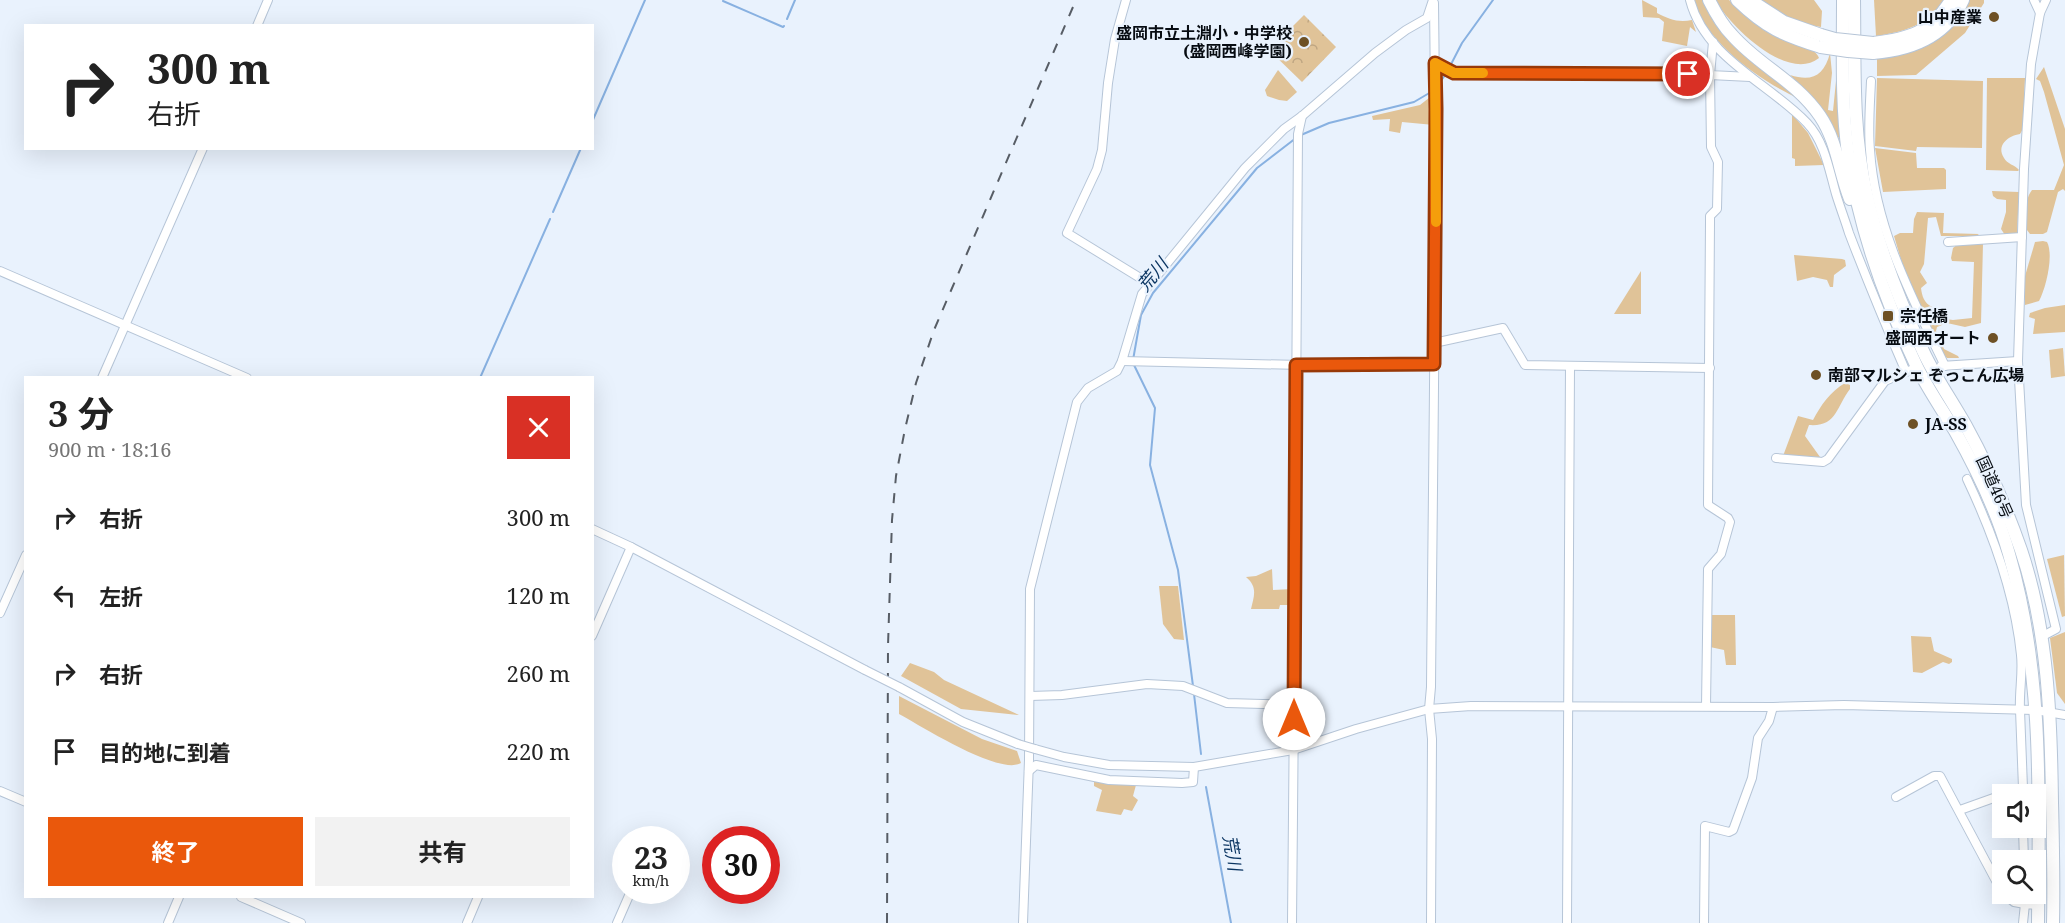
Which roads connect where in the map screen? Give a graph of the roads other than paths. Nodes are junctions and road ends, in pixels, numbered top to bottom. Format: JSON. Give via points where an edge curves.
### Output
{"nodes":[{"id":1,"x":268,"y":0,"type":"edge"},
{"id":2,"x":1126,"y":0,"type":"edge"},
{"id":3,"x":1433,"y":0,"type":"edge"},
{"id":4,"x":1690,"y":0,"type":"edge"},
{"id":5,"x":1709,"y":0,"type":"edge"},
{"id":6,"x":1737,"y":0,"type":"edge"},
{"id":7,"x":1750,"y":0,"type":"edge"},
{"id":8,"x":1844,"y":0,"type":"edge"},
{"id":9,"x":1854,"y":0,"type":"edge"},
{"id":10,"x":1951,"y":0,"type":"edge"},
{"id":11,"x":1963,"y":0,"type":"edge"},
{"id":12,"x":2034,"y":0,"type":"edge"},
{"id":13,"x":2046,"y":0,"type":"edge"},
{"id":14,"x":2040,"y":13,"type":"junction"},
{"id":15,"x":258,"y":24,"type":"edge"},
{"id":16,"x":1821,"y":41,"type":"junction"},
{"id":17,"x":1713,"y":42,"type":"junction"},
{"id":18,"x":1873,"y":48,"type":"junction"},
{"id":19,"x":1435,"y":63,"type":"junction"},
{"id":20,"x":1710,"y":75,"type":"junction"},
{"id":21,"x":1750,"y":77,"type":"junction"},
{"id":22,"x":1870,"y":81,"type":"dead end"},
{"id":23,"x":1302,"y":116,"type":"junction"},
{"id":24,"x":202,"y":150,"type":"edge"},
{"id":25,"x":2022,"y":237,"type":"junction"},
{"id":26,"x":1948,"y":242,"type":"dead end"},
{"id":27,"x":1870,"y":250,"type":"junction"},
{"id":28,"x":0,"y":271,"type":"edge"},
{"id":29,"x":1150,"y":284,"type":"junction"},
{"id":30,"x":126,"y":325,"type":"junction"},
{"id":31,"x":1434,"y":343,"type":"junction"},
{"id":32,"x":2018,"y":361,"type":"junction"},
{"id":33,"x":1129,"y":362,"type":"junction"},
{"id":34,"x":1434,"y":364,"type":"junction"},
{"id":35,"x":1296,"y":365,"type":"junction"},
{"id":36,"x":1570,"y":366,"type":"junction"},
{"id":37,"x":1945,"y":366,"type":"junction"},
{"id":38,"x":1930,"y":367,"type":"junction"},
{"id":39,"x":1710,"y":368,"type":"junction"},
{"id":40,"x":1911,"y":369,"type":"junction"},
{"id":41,"x":103,"y":376,"type":"edge"},
{"id":42,"x":242,"y":376,"type":"edge"},
{"id":43,"x":1776,"y":458,"type":"dead end"},
{"id":44,"x":1967,"y":479,"type":"dead end"},
{"id":45,"x":594,"y":530,"type":"edge"},
{"id":46,"x":631,"y":546,"type":"junction"},
{"id":47,"x":24,"y":559,"type":"edge"},
{"id":48,"x":0,"y":613,"type":"edge"},
{"id":49,"x":594,"y":631,"type":"edge"},
{"id":50,"x":2041,"y":637,"type":"junction"},
{"id":51,"x":1030,"y":696,"type":"junction"},
{"id":52,"x":1294,"y":705,"type":"junction"},
{"id":53,"x":1568,"y":705,"type":"junction"},
{"id":54,"x":1706,"y":706,"type":"junction"},
{"id":55,"x":1773,"y":707,"type":"junction"},
{"id":56,"x":1428,"y":709,"type":"junction"},
{"id":57,"x":2020,"y":710,"type":"junction"},
{"id":58,"x":2042,"y":710,"type":"junction"},
{"id":59,"x":2065,"y":715,"type":"edge"},
{"id":60,"x":1293,"y":750,"type":"junction"},
{"id":61,"x":1194,"y":767,"type":"junction"},
{"id":62,"x":1029,"y":771,"type":"junction"},
{"id":63,"x":2023,"y":784,"type":"edge"},
{"id":64,"x":0,"y":791,"type":"edge"},
{"id":65,"x":1896,"y":797,"type":"dead end"},
{"id":66,"x":1992,"y":799,"type":"edge"},
{"id":67,"x":24,"y":801,"type":"edge"},
{"id":68,"x":1960,"y":810,"type":"junction"},
{"id":69,"x":1992,"y":872,"type":"edge"},
{"id":70,"x":179,"y":898,"type":"edge"},
{"id":71,"x":243,"y":898,"type":"edge"},
{"id":72,"x":478,"y":898,"type":"edge"},
{"id":73,"x":625,"y":904,"type":"edge"},
{"id":74,"x":2025,"y":904,"type":"joint"},
{"id":75,"x":2038,"y":905,"type":"junction"},
{"id":76,"x":168,"y":923,"type":"edge"},
{"id":77,"x":301,"y":923,"type":"edge"},
{"id":78,"x":467,"y":923,"type":"edge"},
{"id":79,"x":617,"y":923,"type":"edge"},
{"id":80,"x":1023,"y":923,"type":"edge"},
{"id":81,"x":1292,"y":923,"type":"edge"},
{"id":82,"x":1431,"y":923,"type":"edge"},
{"id":83,"x":1567,"y":923,"type":"edge"},
{"id":84,"x":1704,"y":923,"type":"edge"},
{"id":85,"x":2023,"y":923,"type":"edge"},
{"id":86,"x":2038,"y":923,"type":"edge"},
{"id":87,"x":2053,"y":923,"type":"edge"}],
"edges":[{"from":1,"to":15,"type":"street"},
{"from":2,"to":29,"type":"street","via":[[1115,39],[1102,150],[1067,233]]},
{"from":3,"to":19,"type":"street"},
{"from":3,"to":23,"type":"street","via":[[1427,18],[1375,53]]},
{"from":4,"to":17,"type":"street"},
{"from":5,"to":27,"type":"highway","via":[[1732,36],[1796,88],[1821,117]]},
{"from":6,"to":16,"type":"highway","via":[[1777,32]]},
{"from":7,"to":16,"type":"highway"},
{"from":8,"to":27,"type":"highway","name":"国道46号","via":[[1843,85],[1848,153]]},
{"from":9,"to":38,"type":"highway","name":"国道46号","via":[[1857,119],[1866,192],[1890,273]]},
{"from":10,"to":18,"type":"highway","via":[[1933,24],[1920,32]]},
{"from":11,"to":18,"type":"highway","via":[[1952,19],[1926,41],[1889,52]]},
{"from":12,"to":14,"type":"street"},
{"from":13,"to":14,"type":"street"},
{"from":14,"to":25,"type":"street","via":[[2031,64]]},
{"from":16,"to":18,"type":"highway","bridge":true,"via":[[1848,51]]},
{"from":17,"to":20,"type":"street"},
{"from":17,"to":21,"type":"street"},
{"from":19,"to":20,"type":"street","via":[[1454,73]]},
{"from":19,"to":31,"type":"street"},
{"from":20,"to":21,"type":"street"},
{"from":20,"to":39,"type":"street","via":[[1711,147],[1718,162],[1717,209],[1710,216]]},
{"from":21,"to":40,"type":"street","via":[[1809,125],[1825,152],[1849,232]]},
{"from":22,"to":37,"type":"street","via":[[1870,153],[1882,218],[1907,288]]},
{"from":23,"to":29,"type":"street","via":[[1245,168]]},
{"from":23,"to":35,"type":"street"},
{"from":24,"to":30,"type":"street"},
{"from":25,"to":26,"type":"street"},
{"from":25,"to":32,"type":"street"},
{"from":27,"to":40,"type":"highway","name":"国道46号"},
{"from":28,"to":30,"type":"street"},
{"from":29,"to":33,"type":"street","via":[[1142,294]]},
{"from":30,"to":41,"type":"street"},
{"from":30,"to":42,"type":"street"},
{"from":31,"to":34,"type":"street"},
{"from":31,"to":36,"type":"street","via":[[1503,328],[1525,365]]},
{"from":32,"to":37,"type":"street"},
{"from":32,"to":50,"type":"street","via":[[2026,505],[2056,629]]},
{"from":33,"to":35,"type":"street"},
{"from":33,"to":51,"type":"street","via":[[1081,394],[1073,415],[1030,589]]},
{"from":34,"to":35,"type":"street"},
{"from":34,"to":56,"type":"street"},
{"from":35,"to":52,"type":"street"},
{"from":36,"to":39,"type":"street"},
{"from":36,"to":53,"type":"street"},
{"from":37,"to":38,"type":"street"},
{"from":38,"to":40,"type":"street"},
{"from":38,"to":50,"type":"highway","name":"国道46号","via":[[1977,446],[2007,512],[2038,609]]},
{"from":39,"to":54,"type":"street","via":[[1708,505],[1730,522],[1721,554],[1708,569]]},
{"from":40,"to":43,"type":"street","via":[[1885,381],[1828,459],[1822,462]]},
{"from":40,"to":58,"type":"highway","name":"国道46号","via":[[1977,471],[2009,554]]},
{"from":44,"to":57,"type":"street","via":[[2007,585],[2021,654]]},
{"from":45,"to":46,"type":"street"},
{"from":46,"to":49,"type":"street"},
{"from":46,"to":61,"type":"street","bridge":true,"via":[[963,722],[1018,744],[1109,765]]},
{"from":47,"to":48,"type":"street"},
{"from":50,"to":58,"type":"highway","name":"国道46号"},
{"from":51,"to":52,"type":"street","via":[[1147,684],[1191,688],[1227,703]]},
{"from":51,"to":62,"type":"street"},
{"from":52,"to":60,"type":"street"},
{"from":53,"to":54,"type":"street"},
{"from":53,"to":56,"type":"street"},
{"from":53,"to":83,"type":"street"},
{"from":54,"to":55,"type":"street"},
{"from":55,"to":57,"type":"street"},
{"from":55,"to":84,"type":"street","via":[[1758,738],[1752,778],[1733,830],[1705,826]]},
{"from":56,"to":60,"type":"street"},
{"from":56,"to":82,"type":"street","via":[[1432,740]]},
{"from":57,"to":58,"type":"street"},
{"from":57,"to":63,"type":"street"},
{"from":58,"to":59,"type":"street"},
{"from":58,"to":75,"type":"highway","name":"国道46号","via":[[2038,753]]},
{"from":58,"to":87,"type":"highway","name":"国道46号","via":[[2051,766]]},
{"from":60,"to":61,"type":"street"},
{"from":60,"to":81,"type":"street"},
{"from":61,"to":62,"type":"street","via":[[1193,782],[1182,783],[1109,780],[1036,765]]},
{"from":62,"to":80,"type":"street"},
{"from":64,"to":67,"type":"street"},
{"from":65,"to":68,"type":"street","via":[[1940,776]]},
{"from":66,"to":68,"type":"street"},
{"from":68,"to":69,"type":"street"},
{"from":70,"to":76,"type":"street"},
{"from":71,"to":77,"type":"street"},
{"from":72,"to":78,"type":"street"},
{"from":73,"to":79,"type":"street"},
{"from":74,"to":75,"type":"street"},
{"from":74,"to":85,"type":"street"},
{"from":75,"to":86,"type":"highway","name":"国道46号"}]}
